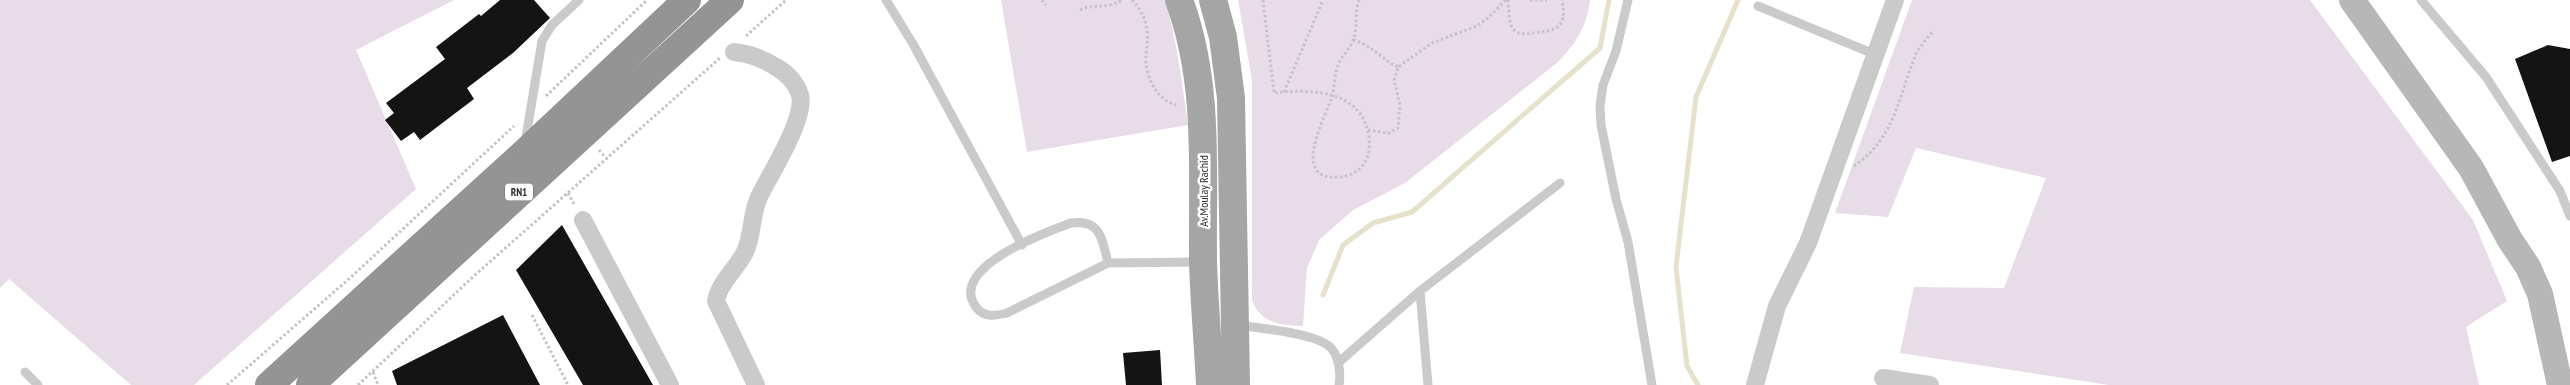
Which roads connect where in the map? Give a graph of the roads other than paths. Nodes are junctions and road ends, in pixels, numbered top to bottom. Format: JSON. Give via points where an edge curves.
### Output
{"nodes":[{"id":1,"x":579,"y":0,"type":"edge"},
{"id":2,"x":687,"y":0,"type":"edge"},
{"id":3,"x":730,"y":0,"type":"edge"},
{"id":4,"x":886,"y":0,"type":"edge"},
{"id":5,"x":1179,"y":0,"type":"edge"},
{"id":6,"x":1214,"y":0,"type":"edge"},
{"id":7,"x":1628,"y":0,"type":"edge"},
{"id":8,"x":1894,"y":0,"type":"edge"},
{"id":9,"x":2352,"y":0,"type":"edge"},
{"id":10,"x":2421,"y":0,"type":"edge"},
{"id":11,"x":1758,"y":6,"type":"dead end"},
{"id":12,"x":734,"y":48,"type":"road end"},
{"id":13,"x":1874,"y":54,"type":"junction"},
{"id":14,"x":523,"y":154,"type":"junction"},
{"id":15,"x":1560,"y":183,"type":"dead end"},
{"id":16,"x":2570,"y":216,"type":"edge"},
{"id":17,"x":583,"y":220,"type":"dead end"},
{"id":18,"x":1022,"y":245,"type":"junction"},
{"id":19,"x":1203,"y":262,"type":"junction"},
{"id":20,"x":1108,"y":263,"type":"junction"},
{"id":21,"x":1420,"y":291,"type":"junction"},
{"id":22,"x":1234,"y":324,"type":"junction"},
{"id":23,"x":1338,"y":363,"type":"junction"},
{"id":24,"x":25,"y":372,"type":"dead end"},
{"id":25,"x":1882,"y":378,"type":"dead end"},
{"id":26,"x":38,"y":385,"type":"edge"},
{"id":27,"x":269,"y":385,"type":"edge"},
{"id":28,"x":310,"y":385,"type":"edge"},
{"id":29,"x":670,"y":385,"type":"edge"},
{"id":30,"x":756,"y":385,"type":"edge"},
{"id":31,"x":1210,"y":385,"type":"edge"},
{"id":32,"x":1236,"y":385,"type":"edge"},
{"id":33,"x":1340,"y":385,"type":"edge"},
{"id":34,"x":1428,"y":385,"type":"edge"},
{"id":35,"x":1652,"y":385,"type":"edge"},
{"id":36,"x":1754,"y":385,"type":"edge"},
{"id":37,"x":1930,"y":385,"type":"edge"},
{"id":38,"x":2560,"y":385,"type":"edge"}],
"edges":[{"from":1,"to":14,"type":"lane","via":[[552,25],[542,41]]},
{"from":2,"to":14,"type":"highway","number":"RN1"},
{"from":3,"to":28,"type":"highway","number":"RN1"},
{"from":4,"to":18,"type":"lane"},
{"from":5,"to":19,"type":"main road","name":"Av.Moulay Rachid","via":[[1191,41],[1202,102]]},
{"from":6,"to":22,"type":"main road","via":[[1223,37],[1231,98]]},
{"from":7,"to":35,"type":"lane","via":[[1616,51],[1603,85],[1601,116],[1616,199],[1628,242]]},
{"from":8,"to":13,"type":"street"},
{"from":9,"to":38,"type":"street","via":[[2471,168],[2528,267],[2540,294]]},
{"from":10,"to":16,"type":"lane","via":[[2486,77],[2560,191]]},
{"from":11,"to":13,"type":"lane"},
{"from":12,"to":30,"type":"street","via":[[758,56],[784,71],[800,96],[791,135],[754,209],[745,251],[719,290],[716,301]]},
{"from":13,"to":36,"type":"street","via":[[1808,243],[1766,336]]},
{"from":14,"to":27,"type":"highway","number":"RN1"},
{"from":15,"to":21,"type":"lane"},
{"from":17,"to":29,"type":"street"},
{"from":18,"to":20,"type":"lane","via":[[1071,223],[1084,221],[1091,224],[1102,240]]},
{"from":18,"to":20,"type":"lane","via":[[987,263],[973,281],[972,301],[986,315],[1007,313]]},
{"from":19,"to":20,"type":"lane"},
{"from":19,"to":31,"type":"main road","name":"Av.Moulay Rachid"},
{"from":21,"to":23,"type":"lane"},
{"from":21,"to":34,"type":"lane"},
{"from":22,"to":23,"type":"lane","via":[[1308,336],[1331,347]]},
{"from":22,"to":32,"type":"main road"},
{"from":23,"to":33,"type":"lane"},
{"from":24,"to":26,"type":"lane"},
{"from":25,"to":37,"type":"street"}]}
